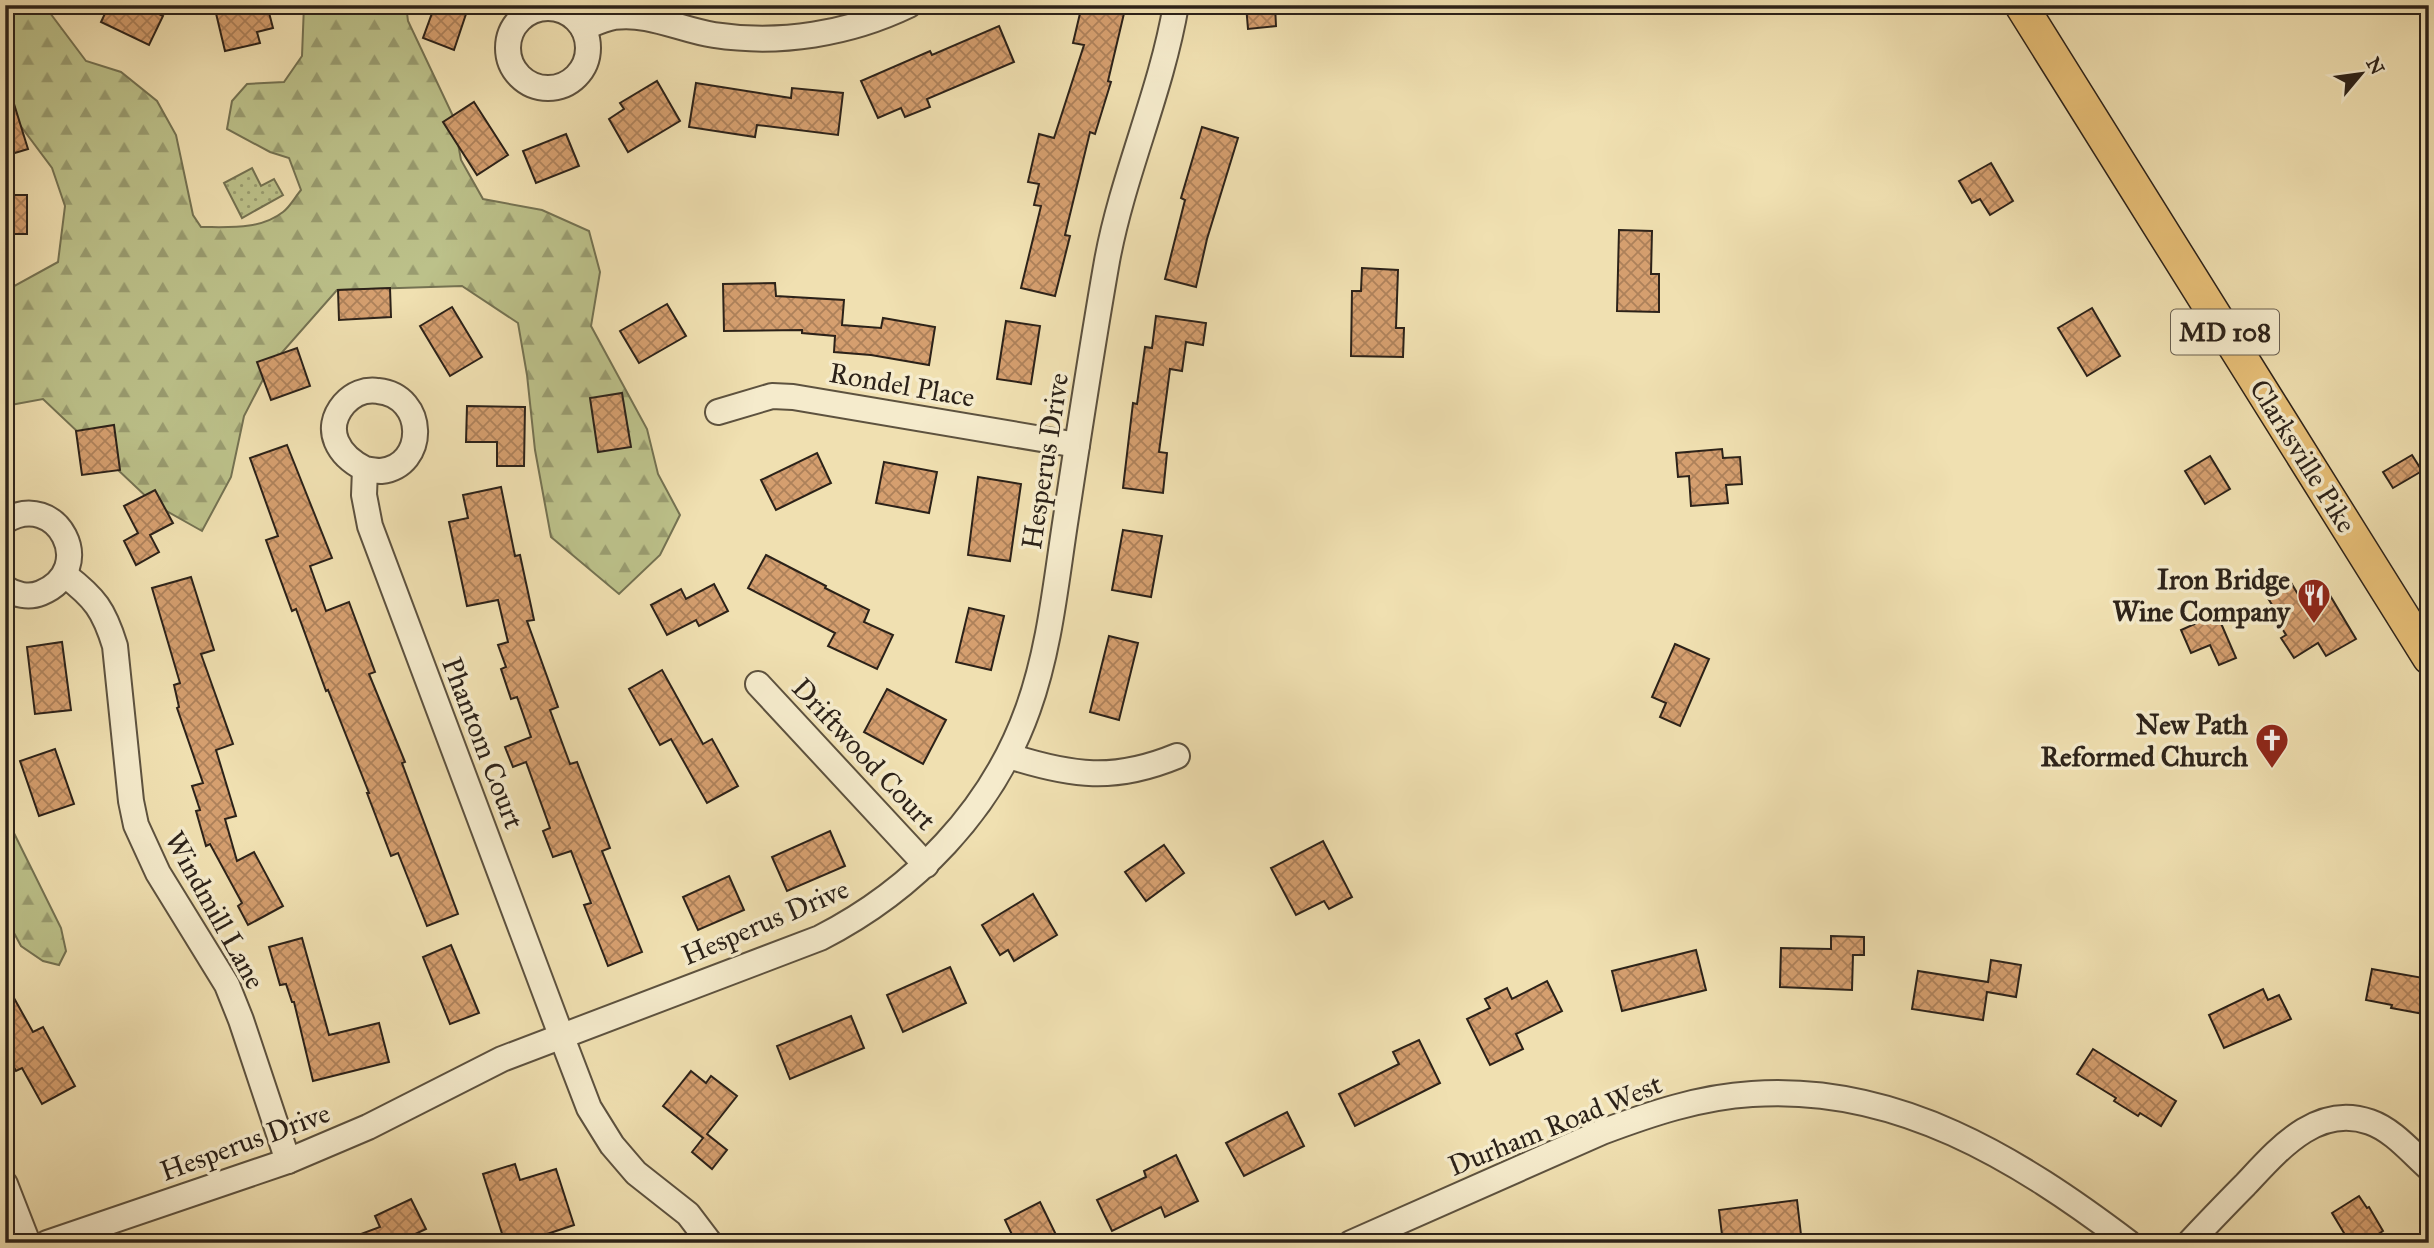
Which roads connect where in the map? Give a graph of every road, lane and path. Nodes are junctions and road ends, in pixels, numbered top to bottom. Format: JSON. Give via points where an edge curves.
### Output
{"nodes":[{"id":1,"x":909,"y":5,"type":"edge"},
{"id":2,"x":1175,"y":5,"type":"edge"},
{"id":3,"x":2021,"y":5,"type":"edge"},
{"id":4,"x":583,"y":28,"type":"dead end"},
{"id":5,"x":718,"y":412,"type":"dead end"},
{"id":6,"x":1077,"y":445,"type":"junction"},
{"id":7,"x":365,"y":469,"type":"dead end"},
{"id":8,"x":5,"y":522,"type":"edge"},
{"id":9,"x":65,"y":575,"type":"junction"},
{"id":10,"x":5,"y":588,"type":"edge"},
{"id":11,"x":2429,"y":658,"type":"edge"},
{"id":12,"x":758,"y":684,"type":"dead end"},
{"id":13,"x":1009,"y":756,"type":"junction"},
{"id":14,"x":1177,"y":756,"type":"dead end"},
{"id":15,"x":926,"y":865,"type":"junction"},
{"id":16,"x":561,"y":1035,"type":"junction"},
{"id":17,"x":288,"y":1161,"type":"junction"},
{"id":18,"x":2429,"y":1168,"type":"edge"},
{"id":19,"x":5,"y":1184,"type":"edge"},
{"id":20,"x":27,"y":1243,"type":"edge"},
{"id":21,"x":47,"y":1243,"type":"edge"},
{"id":22,"x":710,"y":1243,"type":"edge"},
{"id":23,"x":1351,"y":1243,"type":"edge"},
{"id":24,"x":2129,"y":1243,"type":"edge"},
{"id":25,"x":2189,"y":1243,"type":"edge"}],
"edges":[{"from":1,"to":4,"type":"street","via":[[816,35],[714,35],[633,17],[614,17]]},
{"from":2,"to":6,"type":"street","name":"Hesperus Drive","via":[[1164,60],[1108,257]]},
{"from":3,"to":11,"type":"main road","name":"Clarksville Pike","number":"MD 108"},
{"from":5,"to":6,"type":"street","name":"Rondel Place","via":[[772,396],[793,397]]},
{"from":6,"to":13,"type":"street","name":"Hesperus Drive","via":[[1046,638],[1029,708]]},
{"from":7,"to":16,"type":"street","name":"Phantom Court","via":[[363,495],[370,526]]},
{"from":8,"to":9,"type":"street","via":[[24,514],[50,519],[67,541],[70,555]]},
{"from":9,"to":10,"type":"street","via":[[36,596]]},
{"from":9,"to":17,"type":"street","name":"Windmill Lane","via":[[99,607],[115,646],[131,801],[145,849],[227,985]]},
{"from":12,"to":15,"type":"street","name":"Driftwood Court"},
{"from":13,"to":14,"type":"street","via":[[1049,769],[1095,775],[1138,769]]},
{"from":13,"to":15,"type":"street","name":"Hesperus Drive","via":[[984,798]]},
{"from":15,"to":16,"type":"street","name":"Hesperus Drive","via":[[894,893],[820,938]]},
{"from":16,"to":17,"type":"street","name":"Hesperus Drive"},
{"from":16,"to":22,"type":"street","name":"Phantom Court","via":[[589,1108],[612,1145],[636,1173],[688,1214]]},
{"from":17,"to":21,"type":"street","name":"Hesperus Drive"},
{"from":18,"to":25,"type":"street","via":[[2372,1122],[2341,1117],[2321,1121],[2290,1140]]},
{"from":19,"to":20,"type":"street"},
{"from":23,"to":24,"type":"street","name":"Durham Road West","via":[[1645,1116],[1702,1100],[1807,1094],[1911,1114],[1965,1137],[2020,1167]]}]}
